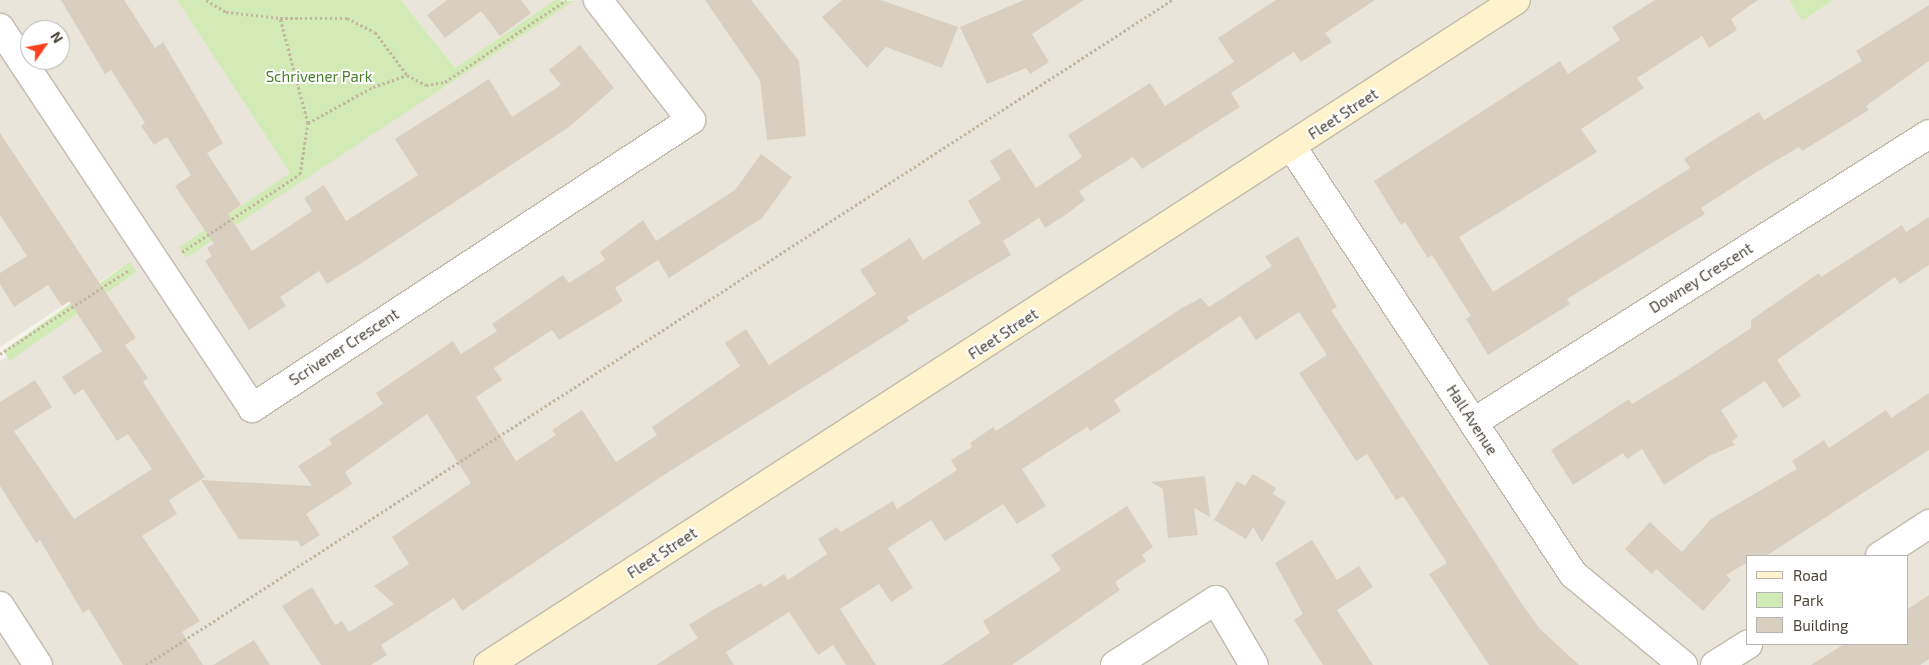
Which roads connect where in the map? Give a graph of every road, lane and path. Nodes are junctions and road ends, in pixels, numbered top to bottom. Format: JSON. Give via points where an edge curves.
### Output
{"nodes":[{"id":1,"x":206,"y":0,"type":"edge"},
{"id":2,"x":566,"y":0,"type":"edge"},
{"id":3,"x":598,"y":0,"type":"edge"},
{"id":4,"x":1172,"y":0,"type":"edge"},
{"id":5,"x":1516,"y":0,"type":"edge"},
{"id":6,"x":280,"y":18,"type":"junction"},
{"id":7,"x":0,"y":28,"type":"edge"},
{"id":8,"x":407,"y":75,"type":"junction"},
{"id":9,"x":308,"y":123,"type":"junction"},
{"id":10,"x":1929,"y":134,"type":"edge"},
{"id":11,"x":1292,"y":148,"type":"junction"},
{"id":12,"x":183,"y":252,"type":"dead end"},
{"id":13,"x":134,"y":267,"type":"dead end"},
{"id":14,"x":0,"y":354,"type":"edge"},
{"id":15,"x":1474,"y":422,"type":"junction"},
{"id":16,"x":1929,"y":524,"type":"edge"},
{"id":17,"x":1882,"y":555,"type":"edge"},
{"id":18,"x":0,"y":606,"type":"edge"},
{"id":19,"x":1746,"y":645,"type":"edge"},
{"id":20,"x":38,"y":665,"type":"edge"},
{"id":21,"x":146,"y":665,"type":"edge"},
{"id":22,"x":488,"y":665,"type":"edge"},
{"id":23,"x":1115,"y":665,"type":"edge"},
{"id":24,"x":1254,"y":665,"type":"edge"},
{"id":25,"x":1683,"y":665,"type":"edge"},
{"id":26,"x":1715,"y":665,"type":"edge"}],
"edges":[{"from":1,"to":6,"type":"path","via":[[226,12]]},
{"from":2,"to":8,"type":"path","via":[[445,82],[426,85]]},
{"from":3,"to":7,"type":"street","name":"Scrivener Crescent","via":[[691,120],[252,408]]},
{"from":4,"to":21,"type":"path"},
{"from":5,"to":11,"type":"street","name":"Fleet Street"},
{"from":6,"to":8,"type":"path","via":[[346,18],[375,32]]},
{"from":6,"to":9,"type":"path"},
{"from":8,"to":9,"type":"path","via":[[373,87]]},
{"from":9,"to":12,"type":"path","via":[[300,174]]},
{"from":10,"to":15,"type":"street","name":"Downey Crescent"},
{"from":11,"to":15,"type":"street","name":"Hall Avenue"},
{"from":11,"to":22,"type":"street","name":"Fleet Street"},
{"from":13,"to":14,"type":"path"},
{"from":15,"to":25,"type":"street","name":"Hall Avenue","via":[[1573,574]]},
{"from":16,"to":17,"type":"street"},
{"from":18,"to":20,"type":"street"},
{"from":19,"to":26,"type":"street"},
{"from":23,"to":24,"type":"street","via":[[1216,600]]}]}
